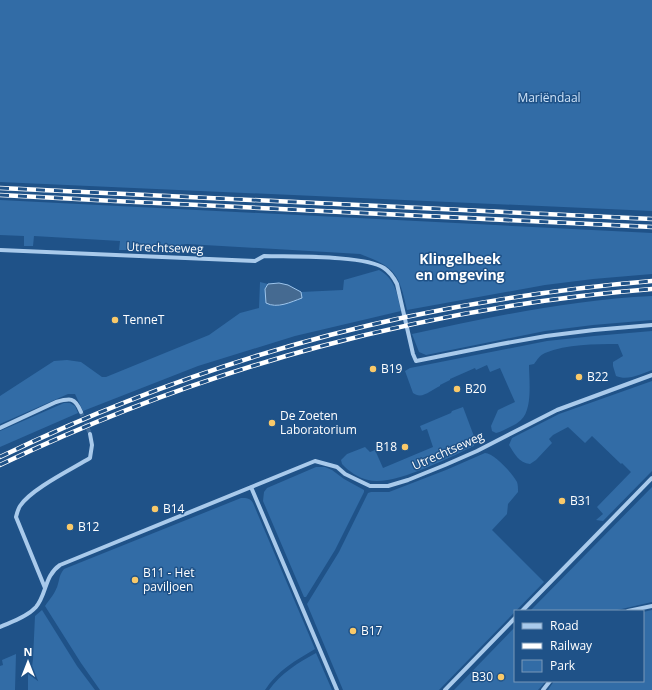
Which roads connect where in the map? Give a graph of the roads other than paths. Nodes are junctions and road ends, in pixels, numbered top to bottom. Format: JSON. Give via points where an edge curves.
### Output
{"nodes":[{"id":1,"x":0,"y":250,"type":"edge"},
{"id":2,"x":652,"y":325,"type":"edge"},
{"id":3,"x":652,"y":375,"type":"edge"},
{"id":4,"x":80,"y":412,"type":"tunnel mouth"},
{"id":5,"x":0,"y":428,"type":"edge"},
{"id":6,"x":90,"y":434,"type":"tunnel mouth"},
{"id":7,"x":652,"y":478,"type":"edge"},
{"id":8,"x":251,"y":487,"type":"junction"},
{"id":9,"x":45,"y":588,"type":"junction"},
{"id":10,"x":652,"y":606,"type":"edge"},
{"id":11,"x":523,"y":610,"type":"edge"},
{"id":12,"x":633,"y":610,"type":"edge"},
{"id":13,"x":514,"y":619,"type":"edge"},
{"id":14,"x":0,"y":627,"type":"edge"},
{"id":15,"x":549,"y":682,"type":"edge"},
{"id":16,"x":337,"y":690,"type":"edge"},
{"id":17,"x":445,"y":690,"type":"edge"},
{"id":18,"x":543,"y":690,"type":"edge"}],
"edges":[{"from":1,"to":2,"type":"street","name":"Utrechtseweg","via":[[255,261],[264,256],[328,258],[376,264],[394,278],[416,361],[546,336]]},
{"from":3,"to":8,"type":"street","name":"Utrechtseweg","via":[[557,410],[458,459],[388,486],[370,486],[345,474],[337,467],[315,461]]},
{"from":4,"to":5,"type":"street","via":[[76,402],[64,400]]},
{"from":6,"to":9,"type":"street","via":[[90,458],[33,492],[21,505],[16,518]]},
{"from":7,"to":11,"type":"street"},
{"from":8,"to":9,"type":"street","name":"Utrechtseweg","via":[[60,565],[53,570]]},
{"from":8,"to":16,"type":"street"},
{"from":9,"to":14,"type":"street","name":"Utrechtseweg","via":[[36,608]]},
{"from":10,"to":12,"type":"street"},
{"from":13,"to":17,"type":"street"},
{"from":15,"to":18,"type":"street"}]}
